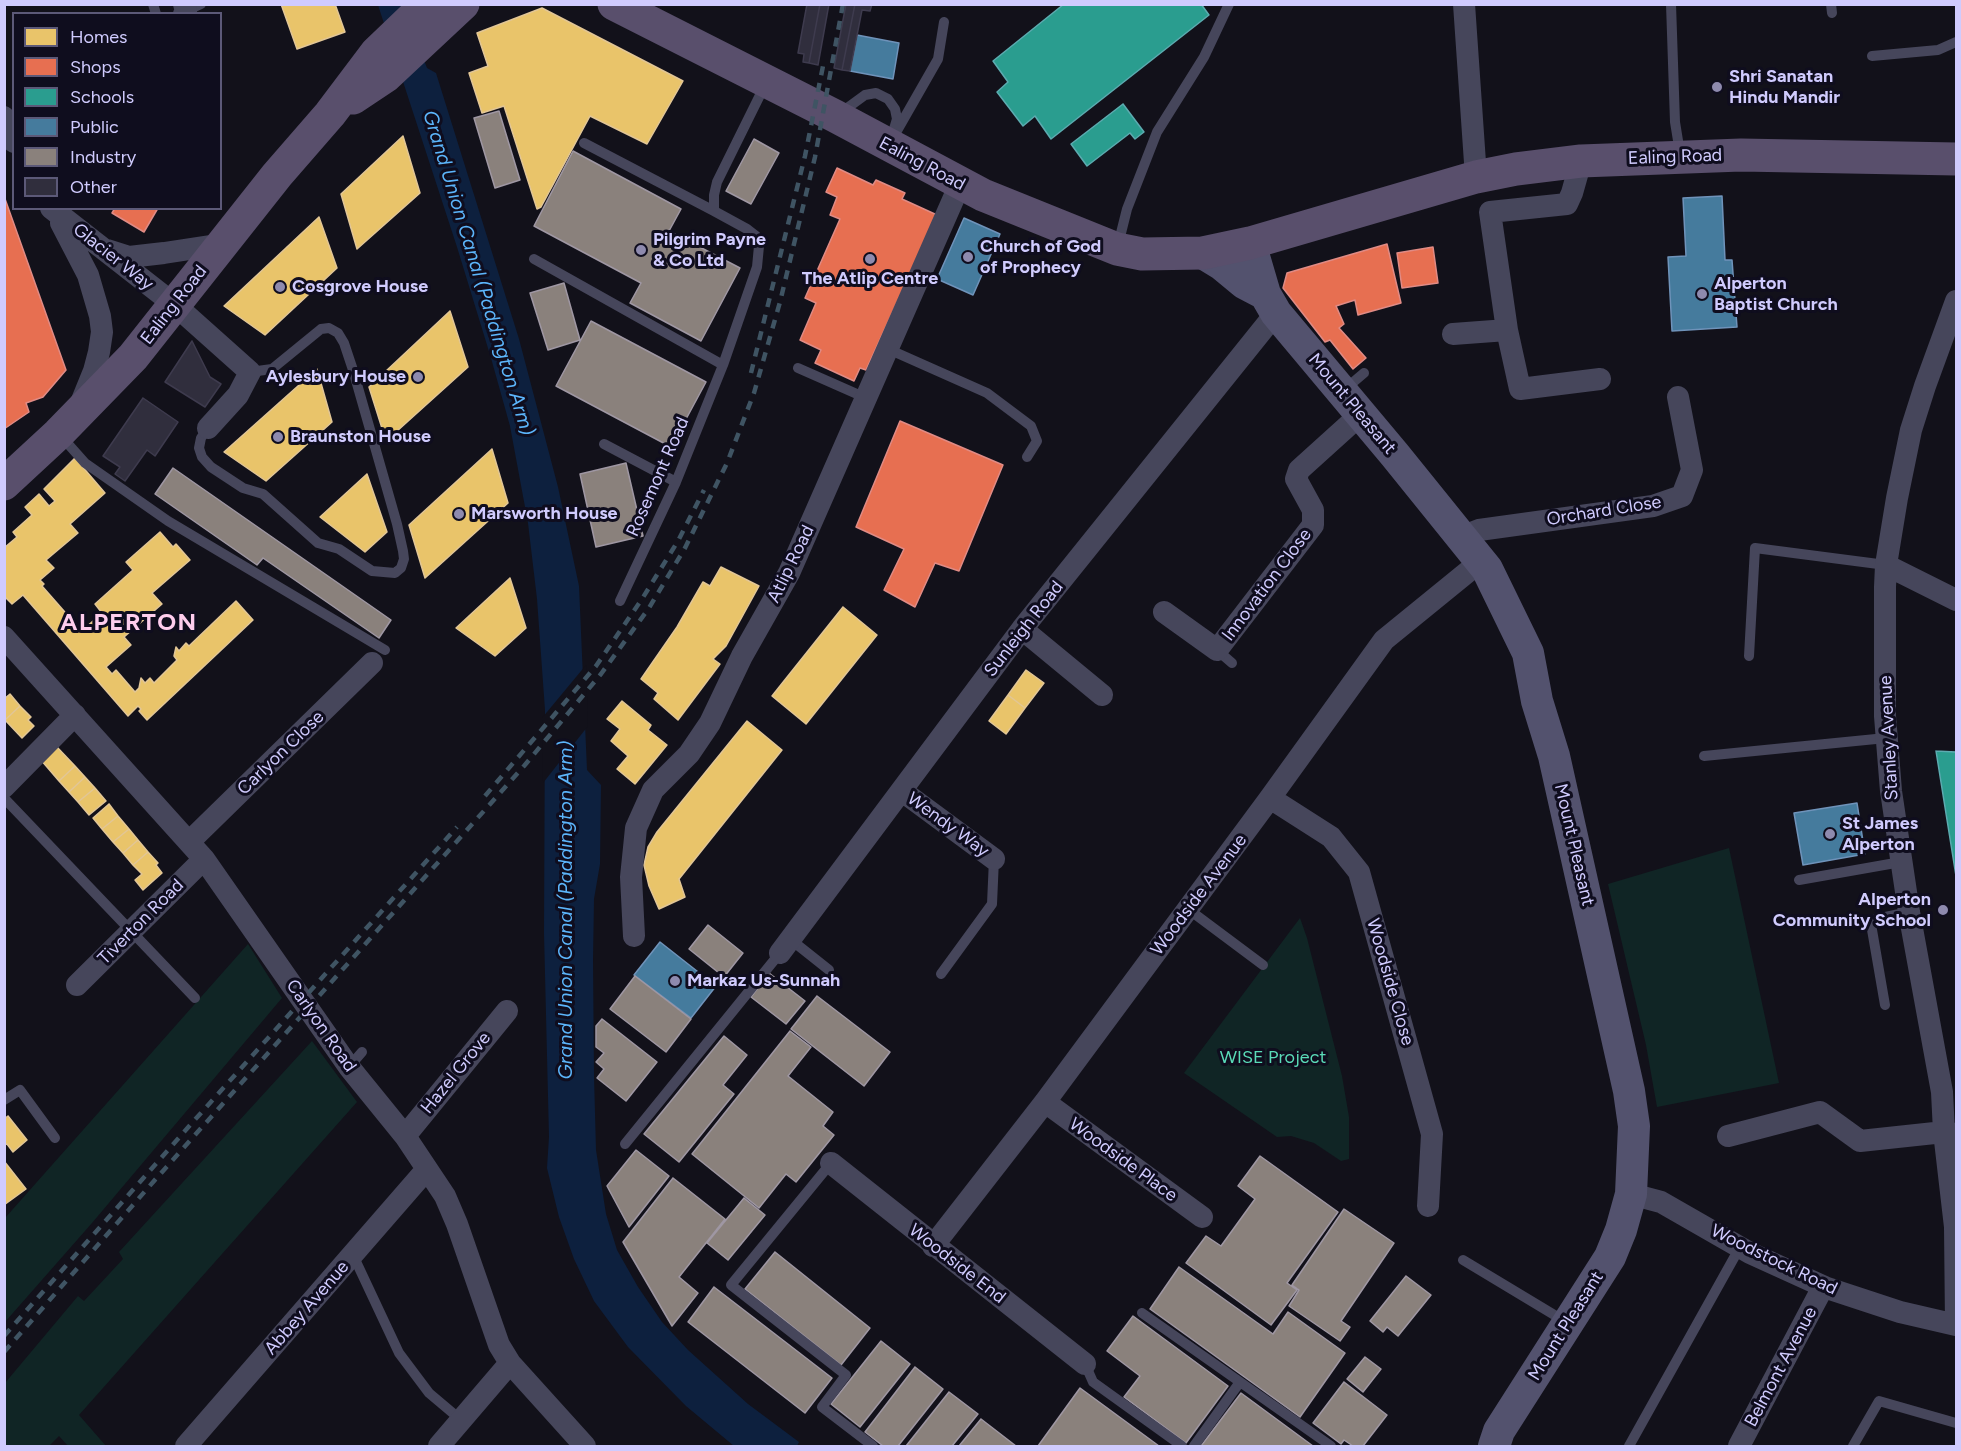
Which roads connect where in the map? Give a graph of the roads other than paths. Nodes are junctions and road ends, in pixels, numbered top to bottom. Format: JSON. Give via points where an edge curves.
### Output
{"nodes":[{"id":1,"x":463,"y":4,"type":"edge"},
{"id":2,"x":614,"y":4,"type":"edge"},
{"id":3,"x":1230,"y":4,"type":"edge"},
{"id":4,"x":1464,"y":4,"type":"edge"},
{"id":5,"x":1671,"y":4,"type":"edge"},
{"id":6,"x":423,"y":19,"type":"edge"},
{"id":7,"x":944,"y":22,"type":"dead end"},
{"id":8,"x":1956,"y":42,"type":"edge"},
{"id":9,"x":1872,"y":56,"type":"dead end"},
{"id":10,"x":767,"y":82,"type":"junction"},
{"id":11,"x":4,"y":117,"type":"edge"},
{"id":12,"x":12,"y":137,"type":"edge"},
{"id":13,"x":584,"y":142,"type":"dead end"},
{"id":14,"x":888,"y":146,"type":"junction"},
{"id":15,"x":1681,"y":156,"type":"junction"},
{"id":16,"x":1956,"y":159,"type":"edge"},
{"id":17,"x":1581,"y":161,"type":"junction"},
{"id":18,"x":1476,"y":177,"type":"junction"},
{"id":19,"x":960,"y":184,"type":"junction"},
{"id":20,"x":53,"y":210,"type":"edge"},
{"id":21,"x":714,"y":211,"type":"junction"},
{"id":22,"x":1250,"y":243,"type":"junction"},
{"id":23,"x":223,"y":244,"type":"junction"},
{"id":24,"x":97,"y":246,"type":"junction"},
{"id":25,"x":1117,"y":249,"type":"junction"},
{"id":26,"x":1203,"y":253,"type":"junction"},
{"id":27,"x":534,"y":259,"type":"dead end"},
{"id":28,"x":1956,"y":302,"type":"edge"},
{"id":29,"x":1270,"y":303,"type":"junction"},
{"id":30,"x":175,"y":305,"type":"junction"},
{"id":31,"x":1507,"y":330,"type":"junction"},
{"id":32,"x":1454,"y":334,"type":"dead end"},
{"id":33,"x":888,"y":349,"type":"junction"},
{"id":34,"x":723,"y":365,"type":"junction"},
{"id":35,"x":798,"y":368,"type":"dead end"},
{"id":36,"x":250,"y":372,"type":"junction"},
{"id":37,"x":1600,"y":379,"type":"dead end"},
{"id":38,"x":1356,"y":393,"type":"junction"},
{"id":39,"x":866,"y":398,"type":"junction"},
{"id":40,"x":1678,"y":398,"type":"dead end"},
{"id":41,"x":68,"y":425,"type":"junction"},
{"id":42,"x":208,"y":428,"type":"joint"},
{"id":43,"x":604,"y":444,"type":"dead end"},
{"id":44,"x":1027,"y":457,"type":"dead end"},
{"id":45,"x":676,"y":482,"type":"junction"},
{"id":46,"x":4,"y":484,"type":"edge"},
{"id":47,"x":1461,"y":537,"type":"junction"},
{"id":48,"x":1481,"y":561,"type":"junction"},
{"id":49,"x":1886,"y":565,"type":"junction"},
{"id":50,"x":1956,"y":600,"type":"edge"},
{"id":51,"x":620,"y":601,"type":"dead end"},
{"id":52,"x":1164,"y":612,"type":"dead end"},
{"id":53,"x":1022,"y":629,"type":"junction"},
{"id":54,"x":4,"y":637,"type":"edge"},
{"id":55,"x":1749,"y":656,"type":"dead end"},
{"id":56,"x":379,"y":657,"type":"joint"},
{"id":57,"x":1102,"y":695,"type":"dead end"},
{"id":58,"x":75,"y":715,"type":"junction"},
{"id":59,"x":1886,"y":738,"type":"junction"},
{"id":60,"x":1704,"y":756,"type":"dead end"},
{"id":61,"x":4,"y":787,"type":"edge"},
{"id":62,"x":902,"y":791,"type":"junction"},
{"id":63,"x":4,"y":798,"type":"edge"},
{"id":64,"x":1270,"y":798,"type":"junction"},
{"id":65,"x":189,"y":842,"type":"junction"},
{"id":66,"x":204,"y":859,"type":"junction"},
{"id":67,"x":994,"y":859,"type":"joint"},
{"id":68,"x":1901,"y":862,"type":"junction"},
{"id":69,"x":1799,"y":880,"type":"dead end"},
{"id":70,"x":1188,"y":909,"type":"junction"},
{"id":71,"x":1909,"y":912,"type":"junction"},
{"id":72,"x":132,"y":931,"type":"junction"},
{"id":73,"x":634,"y":936,"type":"dead end"},
{"id":74,"x":785,"y":946,"type":"junction"},
{"id":75,"x":1263,"y":965,"type":"dead end"},
{"id":76,"x":829,"y":970,"type":"dead end"},
{"id":77,"x":941,"y":974,"type":"dead end"},
{"id":78,"x":77,"y":985,"type":"dead end"},
{"id":79,"x":195,"y":998,"type":"dead end"},
{"id":80,"x":1884,"y":1005,"type":"dead end"},
{"id":81,"x":507,"y":1011,"type":"dead end"},
{"id":82,"x":4,"y":1100,"type":"edge"},
{"id":83,"x":1045,"y":1102,"type":"junction"},
{"id":84,"x":1950,"y":1133,"type":"edge"},
{"id":85,"x":405,"y":1136,"type":"junction"},
{"id":86,"x":1728,"y":1136,"type":"dead end"},
{"id":87,"x":55,"y":1138,"type":"dead end"},
{"id":88,"x":625,"y":1144,"type":"dead end"},
{"id":89,"x":831,"y":1163,"type":"joint"},
{"id":90,"x":427,"y":1169,"type":"junction"},
{"id":91,"x":1631,"y":1194,"type":"junction"},
{"id":92,"x":1428,"y":1206,"type":"dead end"},
{"id":93,"x":1202,"y":1217,"type":"dead end"},
{"id":94,"x":933,"y":1246,"type":"junction"},
{"id":95,"x":1740,"y":1247,"type":"junction"},
{"id":96,"x":353,"y":1255,"type":"junction"},
{"id":97,"x":1463,"y":1260,"type":"dead end"},
{"id":98,"x":1822,"y":1287,"type":"junction"},
{"id":99,"x":1142,"y":1312,"type":"dead end"},
{"id":100,"x":1568,"y":1323,"type":"junction"},
{"id":101,"x":1956,"y":1325,"type":"edge"},
{"id":102,"x":510,"y":1363,"type":"junction"},
{"id":103,"x":1085,"y":1364,"type":"joint"},
{"id":104,"x":1240,"y":1382,"type":"junction"},
{"id":105,"x":461,"y":1420,"type":"junction"},
{"id":106,"x":1956,"y":1423,"type":"edge"},
{"id":107,"x":186,"y":1446,"type":"edge"},
{"id":108,"x":439,"y":1446,"type":"edge"},
{"id":109,"x":585,"y":1446,"type":"edge"},
{"id":110,"x":873,"y":1446,"type":"edge"},
{"id":111,"x":1182,"y":1446,"type":"edge"},
{"id":112,"x":1194,"y":1446,"type":"edge"},
{"id":113,"x":1330,"y":1446,"type":"edge"},
{"id":114,"x":1494,"y":1446,"type":"edge"},
{"id":115,"x":1629,"y":1446,"type":"edge"},
{"id":116,"x":1739,"y":1446,"type":"edge"},
{"id":117,"x":1853,"y":1446,"type":"edge"}],
"edges":[{"from":1,"to":6,"type":"main road","name":"Ealing Road"},
{"from":2,"to":10,"type":"main road","name":"Ealing Road"},
{"from":3,"to":25,"type":"lane","via":[[1204,57],[1157,132],[1127,209]]},
{"from":4,"to":18,"type":"street"},
{"from":5,"to":15,"type":"lane","via":[[1675,122]]},
{"from":6,"to":23,"type":"main road","name":"Ealing Road","via":[[330,114]]},
{"from":7,"to":14,"type":"lane","via":[[938,59]]},
{"from":8,"to":9,"type":"lane","via":[[1938,50]]},
{"from":10,"to":14,"type":"main road","name":"Ealing Road"},
{"from":10,"to":21,"type":"lane","via":[[717,182]]},
{"from":11,"to":12,"type":"street"},
{"from":13,"to":21,"type":"lane","name":"Rosemont Road"},
{"from":14,"to":19,"type":"main road","name":"Ealing Road"},
{"from":15,"to":16,"type":"main road","name":"Ealing Road"},
{"from":15,"to":17,"type":"main road","name":"Ealing Road"},
{"from":17,"to":18,"type":"main road","name":"Ealing Road"},
{"from":17,"to":31,"type":"street","via":[[1567,204],[1490,212]]},
{"from":18,"to":22,"type":"main road","name":"Ealing Road"},
{"from":19,"to":25,"type":"main road","name":"Ealing Road"},
{"from":19,"to":33,"type":"street","name":"Atlip Road"},
{"from":20,"to":24,"type":"street","name":"Glacier Way"},
{"from":20,"to":41,"type":"street","via":[[87,275],[102,332],[94,371]]},
{"from":21,"to":34,"type":"lane","name":"Rosemont Road","via":[[747,229],[756,236],[759,246],[757,267]]},
{"from":22,"to":26,"type":"main road","name":"Ealing Road"},
{"from":22,"to":29,"type":"street","name":"Mount Pleasant"},
{"from":23,"to":24,"type":"street","via":[[129,256]]},
{"from":23,"to":30,"type":"main road","name":"Ealing Road"},
{"from":24,"to":30,"type":"street","name":"Glacier Way"},
{"from":25,"to":26,"type":"main road","name":"Ealing Road","via":[[1142,254]]},
{"from":26,"to":29,"type":"street","name":"Mount Pleasant"},
{"from":27,"to":34,"type":"lane"},
{"from":28,"to":49,"type":"street","name":"Stanley Avenue","via":[[1911,429]]},
{"from":29,"to":38,"type":"street","name":"Mount Pleasant"},
{"from":29,"to":53,"type":"street","name":"Sunleigh Road"},
{"from":30,"to":36,"type":"street","name":"Glacier Way"},
{"from":30,"to":41,"type":"main road","name":"Ealing Road","via":[[133,357]]},
{"from":31,"to":32,"type":"street"},
{"from":31,"to":37,"type":"street","via":[[1520,389]]},
{"from":33,"to":39,"type":"street","name":"Atlip Road"},
{"from":33,"to":44,"type":"lane","via":[[987,393],[1031,426],[1036,441]]},
{"from":34,"to":45,"type":"lane","name":"Rosemont Road"},
{"from":35,"to":39,"type":"lane"},
{"from":36,"to":42,"type":"street","via":[[238,395]]},
{"from":36,"to":42,"type":"lane","via":[[273,369],[321,329],[338,333],[353,370],[404,550],[401,568],[395,573],[372,571],[339,549],[318,543],[263,494],[243,488],[211,467],[199,448]]},
{"from":38,"to":47,"type":"street","name":"Mount Pleasant"},
{"from":38,"to":52,"type":"street","name":"Innovation Close","via":[[1296,478],[1313,510],[1313,525],[1224,657]]},
{"from":39,"to":73,"type":"street","name":"Atlip Road","via":[[789,573],[710,723],[689,754],[653,790],[636,828],[631,877]]},
{"from":40,"to":47,"type":"street","name":"Orchard Close","via":[[1692,470],[1682,495],[1653,506],[1479,530]]},
{"from":41,"to":46,"type":"main road","name":"Ealing Road"},
{"from":41,"to":56,"type":"lane","via":[[85,463]]},
{"from":43,"to":45,"type":"lane"},
{"from":45,"to":51,"type":"lane","name":"Rosemont Road"},
{"from":47,"to":48,"type":"street","name":"Mount Pleasant"},
{"from":48,"to":64,"type":"street","name":"Woodside Avenue","via":[[1384,640]]},
{"from":48,"to":91,"type":"street","name":"Mount Pleasant","via":[[1528,653],[1537,701],[1554,756],[1629,1090],[1634,1126]]},
{"from":49,"to":50,"type":"street"},
{"from":49,"to":55,"type":"lane","via":[[1755,548]]},
{"from":49,"to":59,"type":"street","name":"Stanley Avenue"},
{"from":53,"to":57,"type":"street"},
{"from":53,"to":62,"type":"street","name":"Sunleigh Road"},
{"from":54,"to":58,"type":"street","name":"Carlyon Road"},
{"from":56,"to":65,"type":"street","name":"Carlyon Close"},
{"from":58,"to":61,"type":"street"},
{"from":58,"to":65,"type":"street","name":"Carlyon Road"},
{"from":59,"to":60,"type":"lane"},
{"from":59,"to":68,"type":"street","name":"Stanley Avenue"},
{"from":62,"to":67,"type":"street","name":"Wendy Way"},
{"from":62,"to":74,"type":"street","name":"Sunleigh Road"},
{"from":63,"to":72,"type":"lane"},
{"from":64,"to":70,"type":"street","name":"Woodside Avenue"},
{"from":64,"to":92,"type":"street","name":"Woodside Close","via":[[1331,837],[1359,872],[1432,1134]]},
{"from":65,"to":66,"type":"street","name":"Carlyon Road"},
{"from":66,"to":72,"type":"street","name":"Tiverton Road"},
{"from":66,"to":85,"type":"street","name":"Carlyon Road","via":[[356,1059]]},
{"from":67,"to":77,"type":"lane","via":[[992,904]]},
{"from":68,"to":69,"type":"lane"},
{"from":68,"to":71,"type":"street","name":"Stanley Avenue"},
{"from":70,"to":75,"type":"lane"},
{"from":70,"to":83,"type":"street","name":"Woodside Avenue"},
{"from":71,"to":80,"type":"lane","via":[[1876,919],[1871,924]]},
{"from":71,"to":84,"type":"street","name":"Stanley Avenue"},
{"from":72,"to":78,"type":"street","name":"Tiverton Road"},
{"from":72,"to":79,"type":"lane"},
{"from":74,"to":76,"type":"lane"},
{"from":74,"to":88,"type":"lane"},
{"from":81,"to":85,"type":"street","name":"Hazel Grove"},
{"from":82,"to":87,"type":"lane","via":[[20,1090]]},
{"from":83,"to":93,"type":"street","name":"Woodside Place"},
{"from":83,"to":94,"type":"street","name":"Woodside Avenue"},
{"from":84,"to":86,"type":"street","via":[[1860,1141],[1820,1112]]},
{"from":84,"to":101,"type":"street","name":"Stanley Avenue"},
{"from":85,"to":90,"type":"street","name":"Carlyon Road"},
{"from":89,"to":94,"type":"street","name":"Woodside End"},
{"from":89,"to":110,"type":"lane","via":[[730,1285],[846,1375],[822,1407]]},
{"from":90,"to":96,"type":"street","name":"Abbey Avenue"},
{"from":90,"to":102,"type":"street","name":"Carlyon Road","via":[[457,1224],[499,1345]]},
{"from":91,"to":95,"type":"street","name":"Woodstock Road","via":[[1661,1202]]},
{"from":91,"to":100,"type":"street","name":"Mount Pleasant","via":[[1610,1257]]},
{"from":94,"to":103,"type":"street","name":"Woodside End"},
{"from":95,"to":98,"type":"street","name":"Woodstock Road"},
{"from":95,"to":115,"type":"lane"},
{"from":96,"to":105,"type":"lane","via":[[399,1353],[429,1393]]},
{"from":96,"to":107,"type":"street","name":"Abbey Avenue"},
{"from":97,"to":100,"type":"lane"},
{"from":98,"to":101,"type":"street","name":"Woodstock Road"},
{"from":98,"to":116,"type":"street","name":"Belmont Avenue"},
{"from":99,"to":104,"type":"lane"},
{"from":100,"to":114,"type":"street","name":"Mount Pleasant","via":[[1499,1431]]},
{"from":102,"to":105,"type":"street"},
{"from":102,"to":109,"type":"street","name":"Carlyon Road"},
{"from":103,"to":111,"type":"lane","via":[[1093,1382]]},
{"from":104,"to":112,"type":"lane"},
{"from":104,"to":113,"type":"lane"},
{"from":105,"to":108,"type":"street"},
{"from":106,"to":117,"type":"lane","via":[[1879,1401]]}]}
